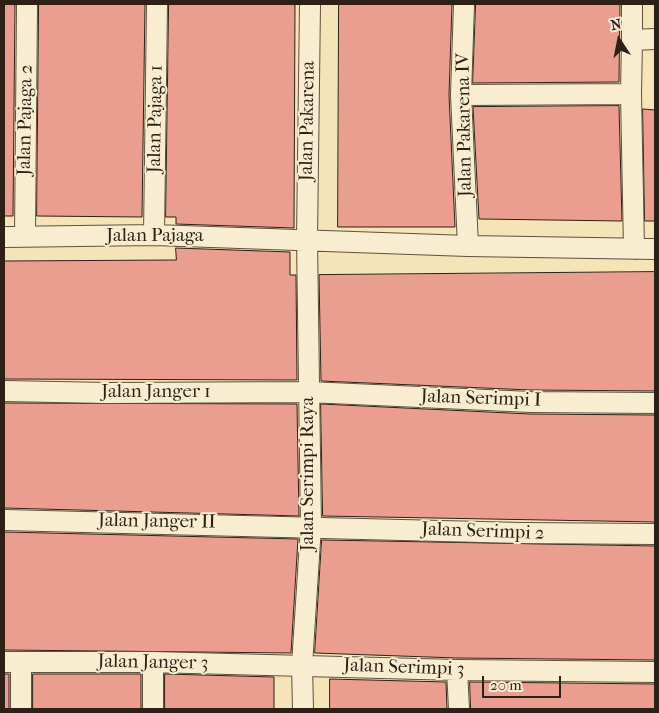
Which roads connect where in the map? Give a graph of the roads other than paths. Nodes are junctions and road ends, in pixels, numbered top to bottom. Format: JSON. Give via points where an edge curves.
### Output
{"nodes":[{"id":1,"x":27,"y":4,"type":"edge"},
{"id":2,"x":158,"y":4,"type":"edge"},
{"id":3,"x":310,"y":4,"type":"edge"},
{"id":4,"x":464,"y":4,"type":"edge"},
{"id":5,"x":632,"y":4,"type":"edge"},
{"id":6,"x":655,"y":39,"type":"edge"},
{"id":7,"x":632,"y":40,"type":"junction"},
{"id":8,"x":631,"y":94,"type":"junction"},
{"id":9,"x":461,"y":95,"type":"junction"},
{"id":10,"x":154,"y":235,"type":"junction"},
{"id":11,"x":25,"y":236,"type":"junction"},
{"id":12,"x":4,"y":237,"type":"edge"},
{"id":13,"x":307,"y":239,"type":"junction"},
{"id":14,"x":468,"y":246,"type":"junction"},
{"id":15,"x":634,"y":249,"type":"junction"},
{"id":16,"x":655,"y":249,"type":"edge"},
{"id":17,"x":4,"y":391,"type":"edge"},
{"id":18,"x":308,"y":392,"type":"junction"},
{"id":19,"x":655,"y":403,"type":"edge"},
{"id":20,"x":4,"y":520,"type":"edge"},
{"id":21,"x":311,"y":526,"type":"junction"},
{"id":22,"x":655,"y":534,"type":"edge"},
{"id":23,"x":12,"y":662,"type":"edge"},
{"id":24,"x":153,"y":662,"type":"junction"},
{"id":25,"x":302,"y":665,"type":"junction"},
{"id":26,"x":457,"y":670,"type":"junction"},
{"id":27,"x":655,"y":672,"type":"edge"},
{"id":28,"x":21,"y":709,"type":"edge"},
{"id":29,"x":153,"y":709,"type":"edge"},
{"id":30,"x":303,"y":709,"type":"edge"},
{"id":31,"x":459,"y":709,"type":"edge"}],
"edges":[{"from":1,"to":11,"type":"street","name":"Jalan Pajaga 2"},
{"from":2,"to":10,"type":"street","name":"Jalan Pajaga 1"},
{"from":3,"to":13,"type":"street","name":"Jalan Pakarena"},
{"from":4,"to":9,"type":"street","name":"Jalan Pakarena IV"},
{"from":5,"to":7,"type":"street"},
{"from":6,"to":7,"type":"street"},
{"from":7,"to":8,"type":"street"},
{"from":8,"to":9,"type":"street"},
{"from":8,"to":15,"type":"street"},
{"from":9,"to":14,"type":"street","name":"Jalan Pakarena IV"},
{"from":10,"to":11,"type":"street","name":"Jalan Pajaga"},
{"from":10,"to":13,"type":"street","name":"Jalan Pajaga"},
{"from":11,"to":12,"type":"street","name":"Jalan Pajaga"},
{"from":13,"to":14,"type":"street","name":"Jalan Pajaga"},
{"from":13,"to":18,"type":"street","name":"Jalan Serimpi Raya"},
{"from":14,"to":15,"type":"street","name":"Jalan Pajaga"},
{"from":15,"to":16,"type":"street","name":"Jalan Pajaga"},
{"from":17,"to":18,"type":"street","name":"Jalan Janger 1"},
{"from":18,"to":19,"type":"street","name":"Jalan Serimpi I","via":[[531,402]]},
{"from":18,"to":21,"type":"street","name":"Jalan Serimpi Raya"},
{"from":20,"to":21,"type":"street","name":"Jalan Janger II"},
{"from":21,"to":22,"type":"street","name":"Jalan Serimpi 2"},
{"from":21,"to":25,"type":"street","name":"Jalan Serimpi Raya"},
{"from":23,"to":24,"type":"street","name":"Jalan Janger 3"},
{"from":23,"to":28,"type":"street"},
{"from":24,"to":25,"type":"street","name":"Jalan Janger 3"},
{"from":24,"to":29,"type":"street"},
{"from":25,"to":26,"type":"street","name":"Jalan Serimpi 3"},
{"from":25,"to":30,"type":"street","name":"Jalan Serimpi Raya"},
{"from":26,"to":27,"type":"street","name":"Jalan Serimpi 3"},
{"from":26,"to":31,"type":"street"}]}
